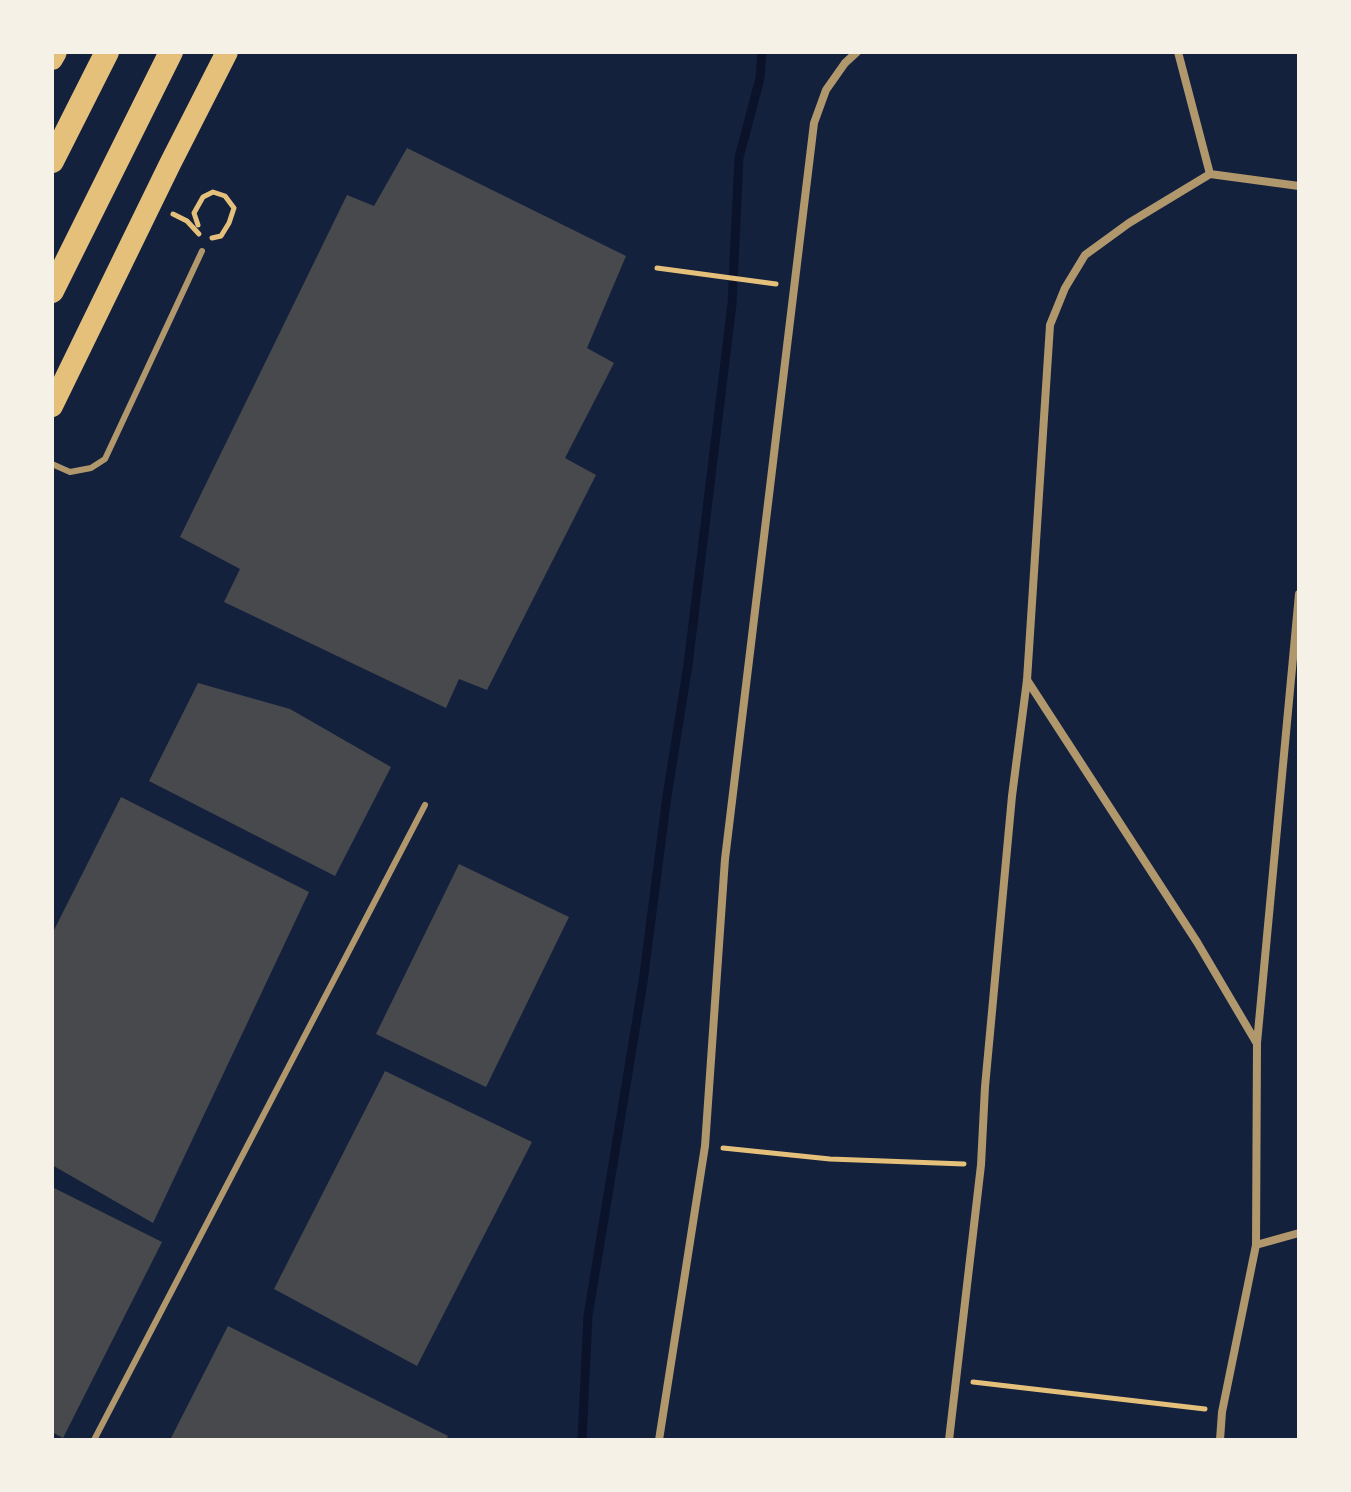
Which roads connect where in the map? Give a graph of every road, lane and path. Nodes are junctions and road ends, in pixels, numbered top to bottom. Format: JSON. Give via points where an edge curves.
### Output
{"nodes":[{"id":1,"x":56,"y":52,"type":"edge"},
{"id":2,"x":107,"y":52,"type":"edge"},
{"id":3,"x":171,"y":52,"type":"edge"},
{"id":4,"x":227,"y":52,"type":"edge"},
{"id":5,"x":857,"y":52,"type":"edge"},
{"id":6,"x":1178,"y":52,"type":"edge"},
{"id":7,"x":52,"y":59,"type":"edge"},
{"id":8,"x":52,"y":161,"type":"edge"},
{"id":9,"x":1210,"y":174,"type":"junction"},
{"id":10,"x":1299,"y":186,"type":"edge"},
{"id":11,"x":187,"y":221,"type":"dead end"},
{"id":12,"x":198,"y":225,"type":"dead end"},
{"id":13,"x":202,"y":251,"type":"dead end"},
{"id":14,"x":657,"y":268,"type":"dead end"},
{"id":15,"x":771,"y":284,"type":"dead end"},
{"id":16,"x":52,"y":291,"type":"edge"},
{"id":17,"x":52,"y":406,"type":"edge"},
{"id":18,"x":52,"y":464,"type":"edge"},
{"id":19,"x":1299,"y":594,"type":"edge"},
{"id":20,"x":1027,"y":680,"type":"junction"},
{"id":21,"x":425,"y":805,"type":"dead end"},
{"id":22,"x":1257,"y":1043,"type":"junction"},
{"id":23,"x":705,"y":1146,"type":"junction"},
{"id":24,"x":981,"y":1165,"type":"junction"},
{"id":25,"x":1299,"y":1233,"type":"edge"},
{"id":26,"x":1256,"y":1245,"type":"junction"},
{"id":27,"x":958,"y":1380,"type":"junction"},
{"id":28,"x":1222,"y":1412,"type":"junction"},
{"id":29,"x":94,"y":1440,"type":"edge"},
{"id":30,"x":659,"y":1440,"type":"edge"},
{"id":31,"x":949,"y":1440,"type":"edge"},
{"id":32,"x":1220,"y":1440,"type":"edge"}],
"edges":[{"from":1,"to":7,"type":"highway"},
{"from":2,"to":8,"type":"highway"},
{"from":3,"to":16,"type":"highway"},
{"from":4,"to":17,"type":"highway"},
{"from":5,"to":23,"type":"street","via":[[826,90],[814,123],[725,859]]},
{"from":6,"to":9,"type":"street"},
{"from":9,"to":10,"type":"street"},
{"from":9,"to":20,"type":"street","via":[[1085,255],[1050,325]]},
{"from":11,"to":12,"type":"path","via":[[207,238],[221,236],[234,208],[225,196],[213,192],[203,197],[194,213]]},
{"from":13,"to":18,"type":"lane","via":[[105,459],[70,472]]},
{"from":14,"to":15,"type":"path"},
{"from":19,"to":22,"type":"street"},
{"from":20,"to":22,"type":"street"},
{"from":20,"to":24,"type":"street"},
{"from":21,"to":29,"type":"lane"},
{"from":22,"to":26,"type":"street"},
{"from":23,"to":24,"type":"path","via":[[830,1159]]},
{"from":23,"to":30,"type":"street"},
{"from":24,"to":27,"type":"street"},
{"from":25,"to":26,"type":"street"},
{"from":26,"to":28,"type":"street"},
{"from":27,"to":28,"type":"path"},
{"from":27,"to":31,"type":"street"},
{"from":28,"to":32,"type":"street"}]}
